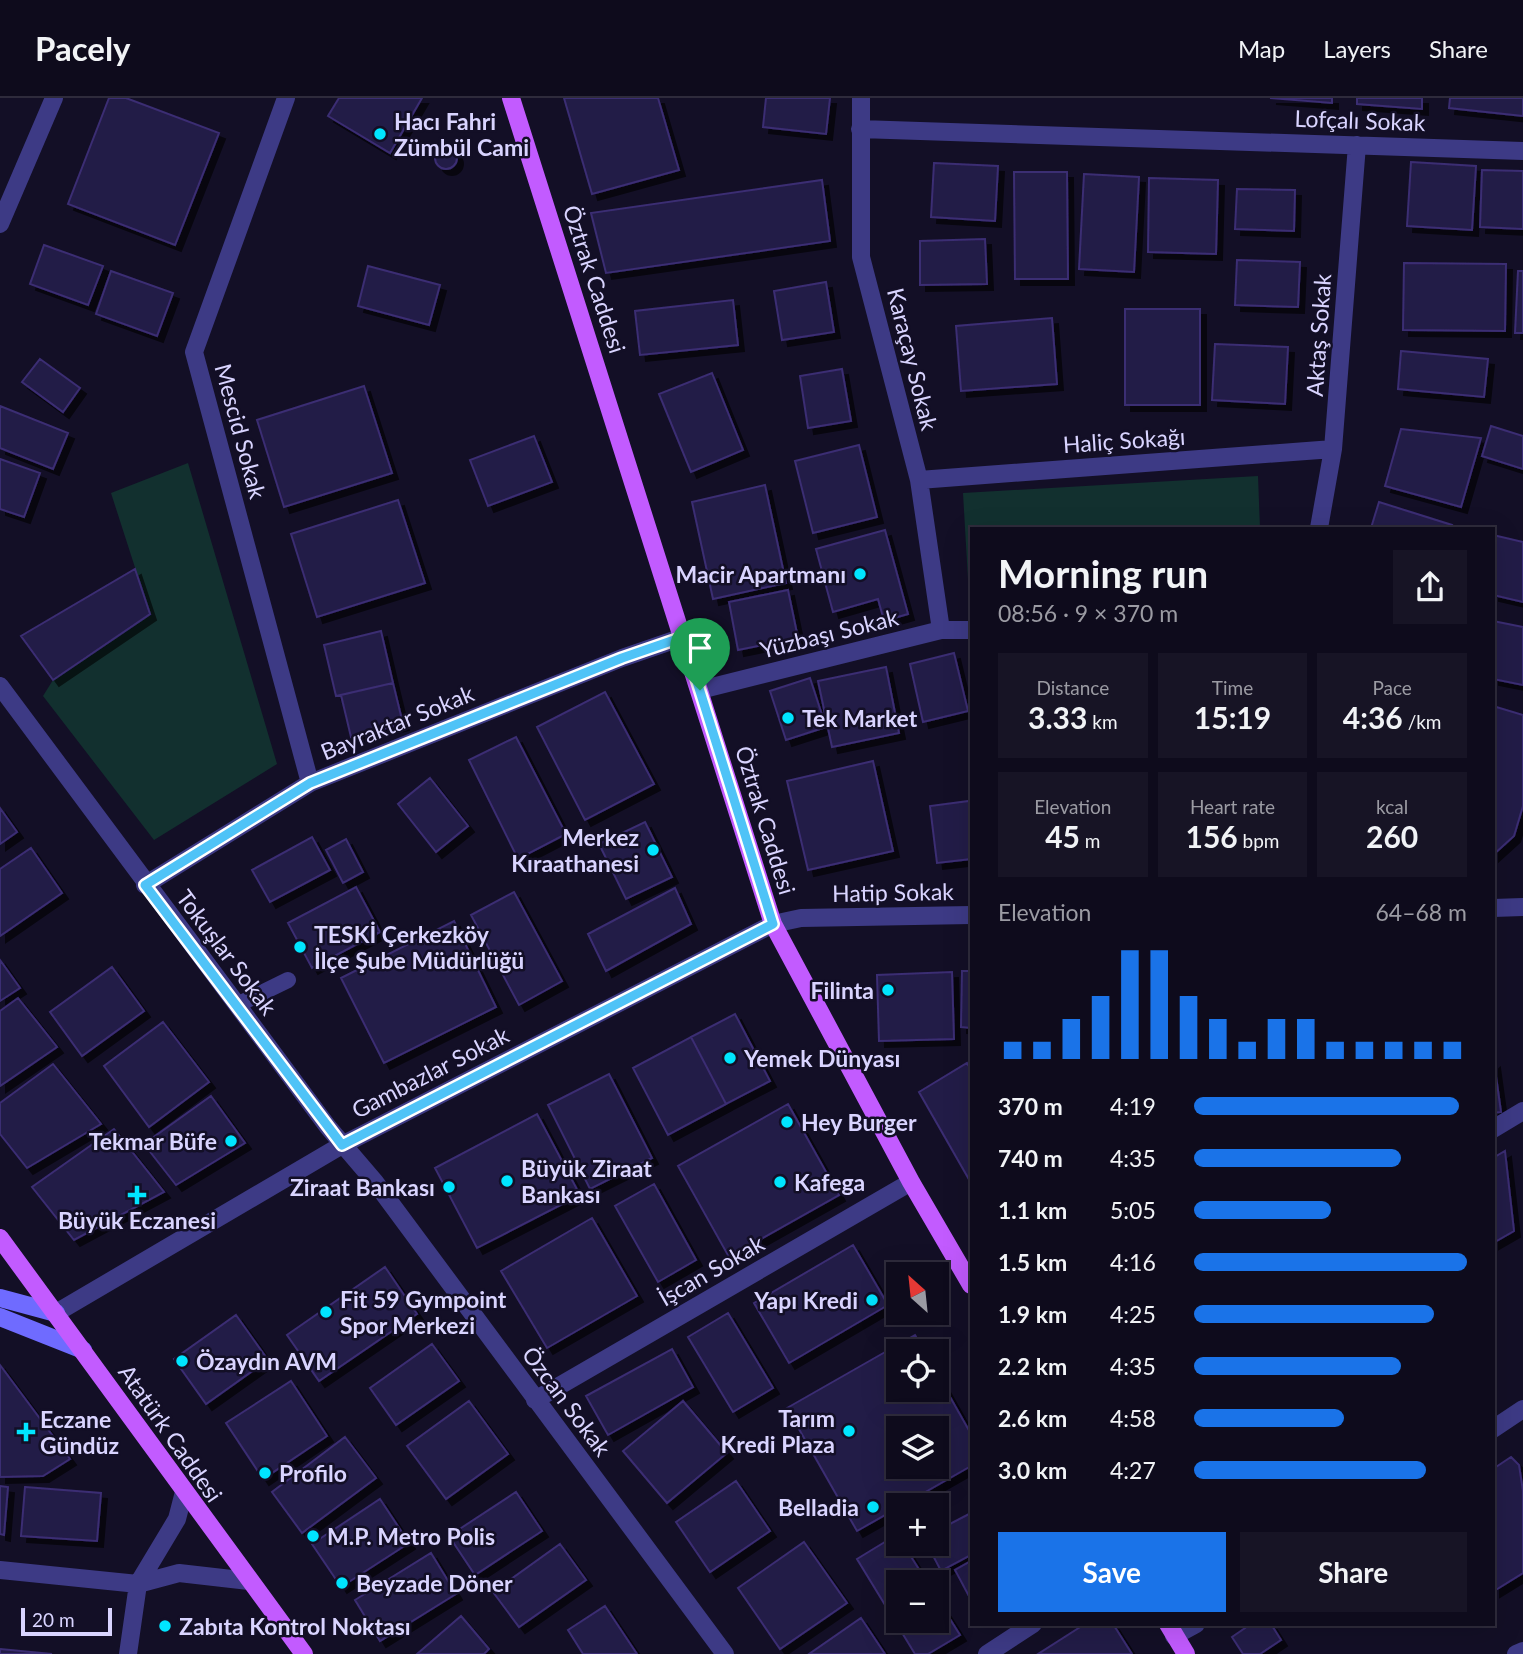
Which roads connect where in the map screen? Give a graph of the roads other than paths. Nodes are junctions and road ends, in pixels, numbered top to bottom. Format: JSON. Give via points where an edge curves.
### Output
{"nodes":[{"id":1,"x":54,"y":98,"type":"edge"},
{"id":2,"x":286,"y":98,"type":"edge"},
{"id":3,"x":511,"y":98,"type":"edge"},
{"id":4,"x":861,"y":98,"type":"edge"},
{"id":5,"x":860,"y":129,"type":"junction"},
{"id":6,"x":1357,"y":145,"type":"junction"},
{"id":7,"x":1523,"y":151,"type":"edge"},
{"id":8,"x":0,"y":224,"type":"edge"},
{"id":9,"x":1333,"y":449,"type":"junction"},
{"id":10,"x":919,"y":480,"type":"junction"},
{"id":11,"x":1320,"y":527,"type":"edge"},
{"id":12,"x":970,"y":629,"type":"edge"},
{"id":13,"x":941,"y":630,"type":"junction"},
{"id":14,"x":683,"y":637,"type":"junction"},
{"id":15,"x":0,"y":686,"type":"edge"},
{"id":16,"x":700,"y":690,"type":"junction"},
{"id":17,"x":310,"y":783,"type":"junction"},
{"id":18,"x":145,"y":885,"type":"junction"},
{"id":19,"x":1495,"y":908,"type":"edge"},
{"id":20,"x":1523,"y":908,"type":"edge"},
{"id":21,"x":970,"y":915,"type":"edge"},
{"id":22,"x":773,"y":924,"type":"junction"},
{"id":23,"x":723,"y":948,"type":"joint"},
{"id":24,"x":288,"y":980,"type":"dead end"},
{"id":25,"x":237,"y":1005,"type":"junction"},
{"id":26,"x":1523,"y":1111,"type":"edge"},
{"id":27,"x":1495,"y":1128,"type":"edge"},
{"id":28,"x":342,"y":1145,"type":"junction"},
{"id":29,"x":911,"y":1182,"type":"junction"},
{"id":30,"x":0,"y":1238,"type":"edge"},
{"id":31,"x":970,"y":1283,"type":"edge"},
{"id":32,"x":0,"y":1298,"type":"edge"},
{"id":33,"x":56,"y":1313,"type":"junction"},
{"id":34,"x":0,"y":1317,"type":"edge"},
{"id":35,"x":83,"y":1350,"type":"junction"},
{"id":36,"x":535,"y":1400,"type":"junction"},
{"id":37,"x":1523,"y":1409,"type":"edge"},
{"id":38,"x":1495,"y":1428,"type":"edge"},
{"id":39,"x":184,"y":1492,"type":"junction"},
{"id":40,"x":0,"y":1570,"type":"edge"},
{"id":41,"x":249,"y":1581,"type":"junction"},
{"id":42,"x":138,"y":1584,"type":"junction"},
{"id":43,"x":1030,"y":1626,"type":"edge"},
{"id":44,"x":1171,"y":1630,"type":"edge"},
{"id":45,"x":999,"y":1651,"type":"edge"},
{"id":46,"x":1523,"y":1651,"type":"edge"},
{"id":47,"x":128,"y":1654,"type":"edge"},
{"id":48,"x":304,"y":1654,"type":"edge"},
{"id":49,"x":725,"y":1654,"type":"edge"},
{"id":50,"x":1186,"y":1654,"type":"edge"},
{"id":51,"x":1516,"y":1654,"type":"edge"}],
"edges":[{"from":1,"to":8,"type":"street"},
{"from":2,"to":17,"type":"street","name":"Mescid Sokak","via":[[194,352]]},
{"from":3,"to":14,"type":"main road","name":"Öztrak Caddesi"},
{"from":4,"to":5,"type":"street","name":"Karaçay Sokak"},
{"from":5,"to":6,"type":"street","name":"Lofçalı Sokak"},
{"from":5,"to":10,"type":"street","name":"Karaçay Sokak","via":[[861,257]]},
{"from":6,"to":7,"type":"street","name":"Lofçalı Sokak"},
{"from":6,"to":9,"type":"street","name":"Aktaş Sokak"},
{"from":9,"to":10,"type":"street","name":"Haliç Sokağı"},
{"from":9,"to":11,"type":"street","name":"Aktaş Sokak"},
{"from":10,"to":13,"type":"street","name":"Karaçay Sokak"},
{"from":12,"to":13,"type":"street","name":"Yüzbaşı Sokak"},
{"from":13,"to":16,"type":"street","name":"Yüzbaşı Sokak"},
{"from":14,"to":16,"type":"main road","name":"Öztrak Caddesi"},
{"from":14,"to":17,"type":"street","name":"Bayraktar Sokak"},
{"from":15,"to":18,"type":"street","name":"Tokuşlar Sokak"},
{"from":16,"to":22,"type":"main road","name":"Öztrak Caddesi"},
{"from":17,"to":18,"type":"street","name":"Bayraktar Sokak"},
{"from":18,"to":25,"type":"street","name":"Tokuşlar Sokak"},
{"from":19,"to":20,"type":"street"},
{"from":21,"to":22,"type":"street","name":"Hatip Sokak","via":[[801,918]]},
{"from":22,"to":23,"type":"street","name":"Hatip Sokak"},
{"from":22,"to":29,"type":"main road","name":"Öztrak Caddesi"},
{"from":23,"to":28,"type":"street","name":"Gambazlar Sokak"},
{"from":24,"to":25,"type":"lane"},
{"from":25,"to":28,"type":"street","name":"Tokuşlar Sokak"},
{"from":26,"to":27,"type":"street"},
{"from":28,"to":33,"type":"street","name":"Gambazlar Sokak"},
{"from":28,"to":36,"type":"street","name":"Özcan Sokak","via":[[375,1182]]},
{"from":29,"to":31,"type":"main road","name":"Öztrak Caddesi"},
{"from":29,"to":36,"type":"street","name":"İşcan Sokak"},
{"from":30,"to":33,"type":"main road","name":"Atatürk Caddesi"},
{"from":32,"to":33,"type":"street"},
{"from":33,"to":35,"type":"main road","name":"Atatürk Caddesi"},
{"from":34,"to":35,"type":"street"},
{"from":35,"to":39,"type":"main road","name":"Atatürk Caddesi"},
{"from":36,"to":49,"type":"street","name":"Özcan Sokak"},
{"from":37,"to":38,"type":"street"},
{"from":39,"to":41,"type":"main road","name":"Atatürk Caddesi"},
{"from":39,"to":42,"type":"street","via":[[177,1519]]},
{"from":40,"to":42,"type":"street"},
{"from":41,"to":42,"type":"street","via":[[179,1573]]},
{"from":41,"to":48,"type":"main road","name":"Atatürk Caddesi"},
{"from":42,"to":47,"type":"street"},
{"from":43,"to":45,"type":"street"},
{"from":44,"to":50,"type":"main road"},
{"from":46,"to":51,"type":"street"}]}
